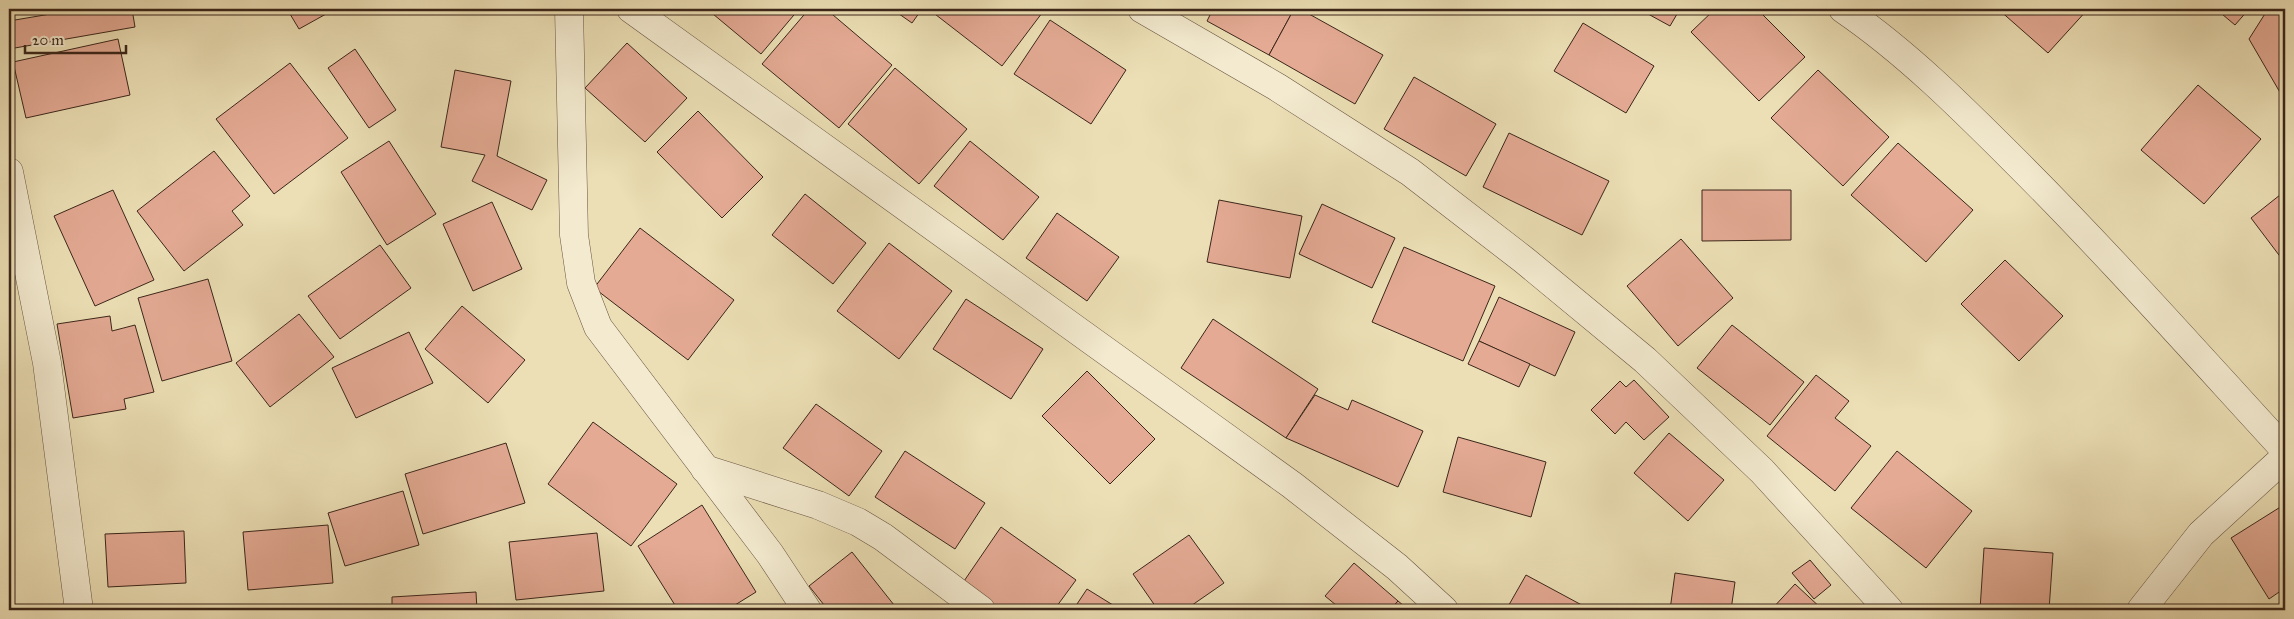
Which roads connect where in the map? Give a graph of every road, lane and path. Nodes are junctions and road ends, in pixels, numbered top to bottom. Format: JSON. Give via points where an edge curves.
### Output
{"nodes":[{"id":1,"x":570,"y":9,"type":"edge"},
{"id":2,"x":631,"y":9,"type":"edge"},
{"id":3,"x":1142,"y":9,"type":"edge"},
{"id":4,"x":1843,"y":9,"type":"edge"},
{"id":5,"x":9,"y":172,"type":"edge"},
{"id":6,"x":2285,"y":450,"type":"edge"},
{"id":7,"x":2285,"y":457,"type":"edge"},
{"id":8,"x":705,"y":469,"type":"junction"},
{"id":9,"x":79,"y":610,"type":"edge"},
{"id":10,"x":807,"y":610,"type":"edge"},
{"id":11,"x":981,"y":610,"type":"edge"},
{"id":12,"x":1444,"y":610,"type":"edge"},
{"id":13,"x":1889,"y":610,"type":"edge"},
{"id":14,"x":2141,"y":610,"type":"edge"}],
"edges":[{"from":1,"to":8,"type":"street","via":[[574,235],[581,283],[598,327]]},
{"from":2,"to":12,"type":"street","via":[[1292,485],[1396,567]]},
{"from":3,"to":13,"type":"street","via":[[1277,87],[1410,172],[1524,260],[1645,360],[1762,471]]},
{"from":4,"to":6,"type":"street","via":[[1872,29],[1969,114],[2073,219]]},
{"from":5,"to":9,"type":"street","via":[[47,363]]},
{"from":7,"to":14,"type":"street","via":[[2201,534]]},
{"from":8,"to":10,"type":"street","via":[[770,554]]},
{"from":8,"to":11,"type":"street","via":[[818,505],[858,522]]}]}
